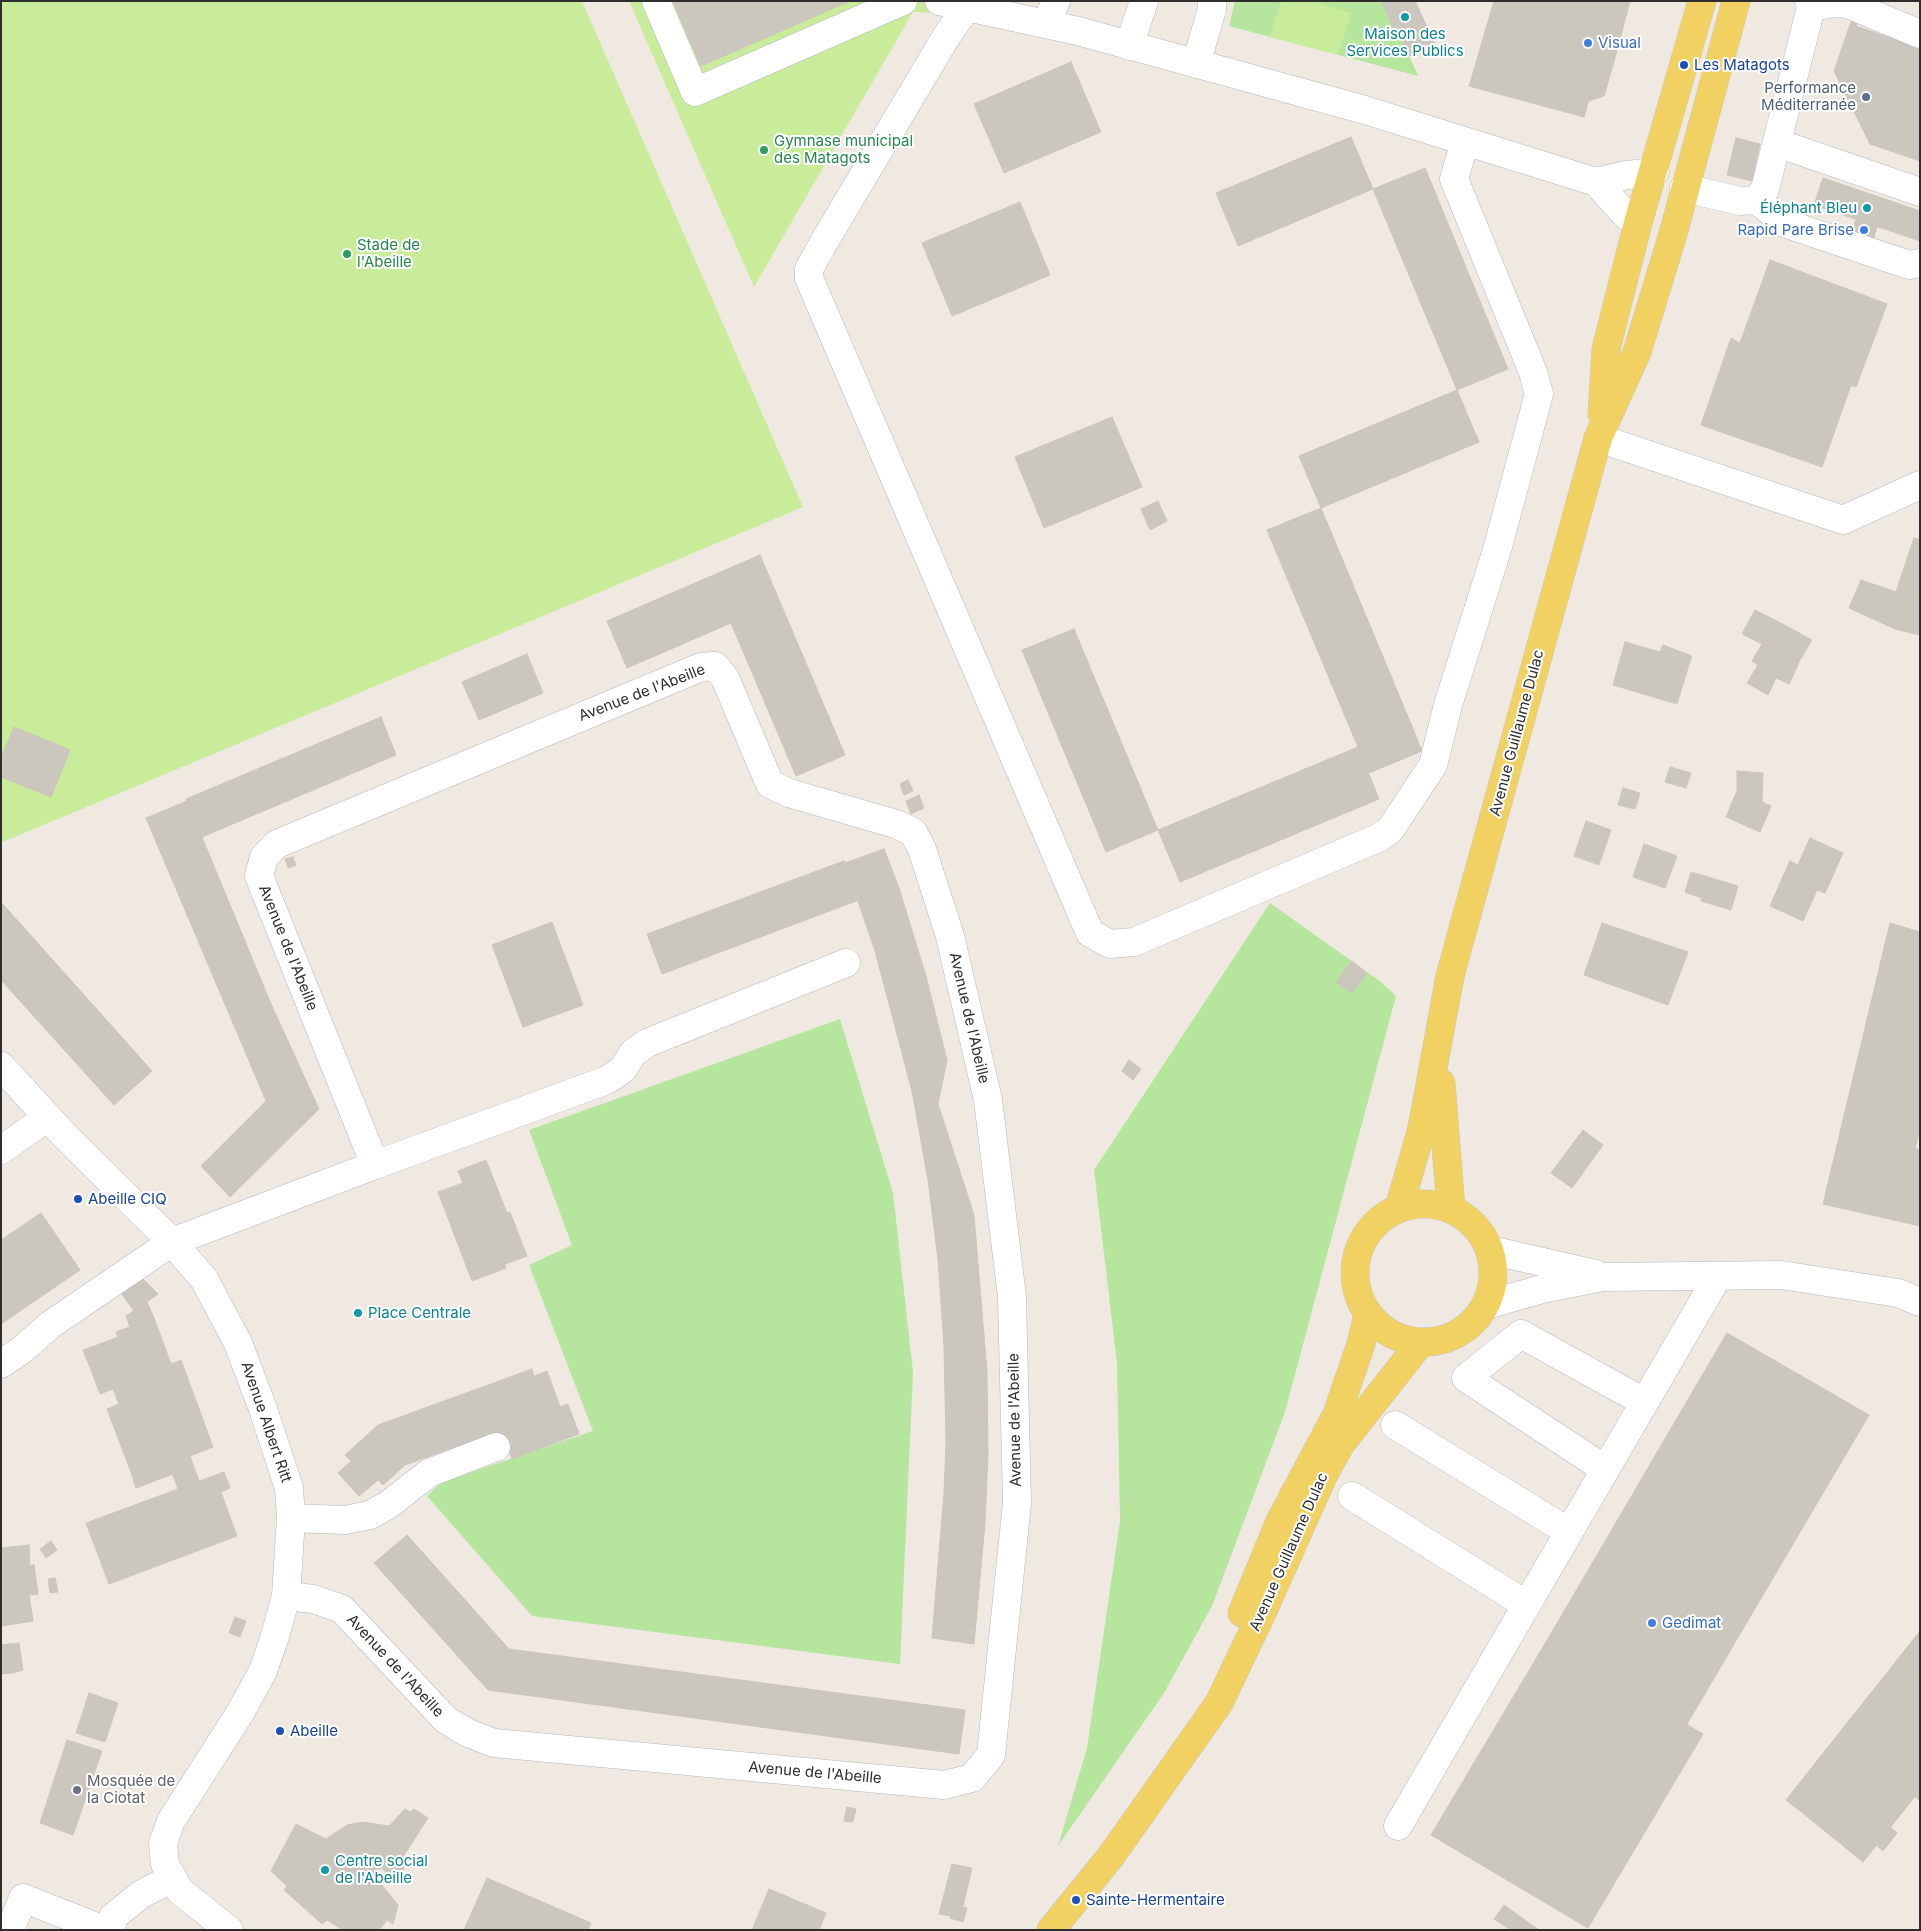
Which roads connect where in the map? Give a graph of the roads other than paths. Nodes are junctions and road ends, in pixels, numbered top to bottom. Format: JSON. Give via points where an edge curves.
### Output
{"nodes":[{"id":1,"x":656,"y":1,"type":"edge"},
{"id":2,"x":902,"y":1,"type":"edge"},
{"id":3,"x":939,"y":1,"type":"edge"},
{"id":4,"x":1144,"y":1,"type":"edge"},
{"id":5,"x":1212,"y":1,"type":"edge"},
{"id":6,"x":1702,"y":1,"type":"edge"},
{"id":7,"x":1736,"y":1,"type":"edge"},
{"id":8,"x":1810,"y":4,"type":"edge"},
{"id":9,"x":966,"y":8,"type":"junction"},
{"id":10,"x":1051,"y":13,"type":"edge"},
{"id":11,"x":1920,"y":34,"type":"edge"},
{"id":12,"x":1129,"y":46,"type":"junction"},
{"id":13,"x":1196,"y":64,"type":"junction"},
{"id":14,"x":1465,"y":142,"type":"junction"},
{"id":15,"x":1776,"y":143,"type":"junction"},
{"id":16,"x":1655,"y":172,"type":"junction"},
{"id":17,"x":1596,"y":182,"type":"junction"},
{"id":18,"x":1686,"y":184,"type":"junction"},
{"id":19,"x":1920,"y":192,"type":"edge"},
{"id":20,"x":1756,"y":200,"type":"junction"},
{"id":21,"x":1638,"y":223,"type":"junction"},
{"id":22,"x":1673,"y":234,"type":"junction"},
{"id":23,"x":1920,"y":264,"type":"edge"},
{"id":24,"x":1600,"y":433,"type":"junction"},
{"id":25,"x":1920,"y":485,"type":"edge"},
{"id":26,"x":846,"y":963,"type":"dead end"},
{"id":27,"x":1438,"y":1039,"type":"junction"},
{"id":28,"x":1,"y":1066,"type":"edge"},
{"id":29,"x":48,"y":1117,"type":"junction"},
{"id":30,"x":1,"y":1150,"type":"edge"},
{"id":31,"x":375,"y":1165,"type":"junction"},
{"id":32,"x":1399,"y":1208,"type":"junction"},
{"id":33,"x":1451,"y":1209,"type":"junction"},
{"id":34,"x":172,"y":1242,"type":"junction"},
{"id":35,"x":1490,"y":1250,"type":"junction"},
{"id":36,"x":1718,"y":1276,"type":"junction"},
{"id":37,"x":1604,"y":1277,"type":"junction"},
{"id":38,"x":1920,"y":1302,"type":"edge"},
{"id":39,"x":1486,"y":1305,"type":"junction"},
{"id":40,"x":1368,"y":1314,"type":"junction"},
{"id":41,"x":1421,"y":1342,"type":"junction"},
{"id":42,"x":1,"y":1364,"type":"edge"},
{"id":43,"x":1644,"y":1402,"type":"junction"},
{"id":44,"x":1395,"y":1425,"type":"dead end"},
{"id":45,"x":496,"y":1447,"type":"dead end"},
{"id":46,"x":1605,"y":1469,"type":"junction"},
{"id":47,"x":1352,"y":1496,"type":"dead end"},
{"id":48,"x":291,"y":1518,"type":"junction"},
{"id":49,"x":1569,"y":1532,"type":"junction"},
{"id":50,"x":286,"y":1596,"type":"junction"},
{"id":51,"x":1527,"y":1605,"type":"junction"},
{"id":52,"x":1170,"y":1770,"type":"junction"},
{"id":53,"x":1398,"y":1826,"type":"dead end"},
{"id":54,"x":172,"y":1878,"type":"junction"},
{"id":55,"x":10,"y":1930,"type":"edge"},
{"id":56,"x":104,"y":1930,"type":"edge"},
{"id":57,"x":111,"y":1930,"type":"edge"},
{"id":58,"x":229,"y":1930,"type":"edge"},
{"id":59,"x":1050,"y":1930,"type":"edge"}],
"edges":[{"from":1,"to":2,"type":"street","via":[[694,92]]},
{"from":3,"to":9,"type":"street"},
{"from":4,"to":12,"type":"street"},
{"from":5,"to":13,"type":"street"},
{"from":6,"to":16,"type":"main road","name":"Avenue Guillaume Dulac"},
{"from":7,"to":18,"type":"main road","name":"Avenue Guillaume Dulac"},
{"from":8,"to":11,"type":"street","via":[[1848,4]]},
{"from":8,"to":15,"type":"street"},
{"from":9,"to":10,"type":"street"},
{"from":9,"to":14,"type":"street","via":[[946,36],[824,242],[809,269],[809,278],[1090,933],[1110,944],[1134,942],[1378,838],[1390,830],[1433,765],[1539,394],[1533,372],[1454,179]]},
{"from":10,"to":12,"type":"street"},
{"from":12,"to":13,"type":"street"},
{"from":13,"to":14,"type":"street","via":[[1365,110]]},
{"from":14,"to":17,"type":"street"},
{"from":15,"to":19,"type":"street"},
{"from":15,"to":20,"type":"street","via":[[1765,189]]},
{"from":16,"to":17,"type":"street"},
{"from":16,"to":18,"type":"main road"},
{"from":16,"to":21,"type":"main road","name":"Avenue Guillaume Dulac"},
{"from":17,"to":21,"type":"street","via":[[1626,215]]},
{"from":18,"to":20,"type":"street","via":[[1740,201]]},
{"from":18,"to":22,"type":"main road","name":"Avenue Guillaume Dulac"},
{"from":20,"to":23,"type":"street","via":[[1787,224],[1909,265]]},
{"from":21,"to":22,"type":"main road"},
{"from":21,"to":24,"type":"main road","name":"Avenue Guillaume Dulac","via":[[1606,349]]},
{"from":22,"to":24,"type":"main road","name":"Avenue Guillaume Dulac","via":[[1637,352]]},
{"from":24,"to":25,"type":"street","via":[[1843,520]]},
{"from":24,"to":27,"type":"main road","name":"Avenue Guillaume Dulac","via":[[1450,976]]},
{"from":26,"to":31,"type":"street","via":[[647,1043],[633,1053],[623,1069],[607,1080]]},
{"from":27,"to":32,"type":"main road","name":"Avenue Guillaume Dulac","via":[[1422,1128]]},
{"from":27,"to":33,"type":"main road","name":"Avenue Guillaume Dulac"},
{"from":28,"to":29,"type":"street","name":"Avenue Albert Ritt"},
{"from":29,"to":30,"type":"street"},
{"from":29,"to":34,"type":"street","name":"Avenue Albert Ritt"},
{"from":31,"to":34,"type":"street"},
{"from":31,"to":50,"type":"street","name":"Avenue de l'Abeille","via":[[260,876],[264,857],[276,844],[701,667],[715,666],[724,678],[770,784],[788,793],[896,824],[913,832],[922,849],[950,936],[988,1100],[1012,1297],[1017,1503],[992,1755],[972,1778],[944,1785],[494,1742],[468,1733],[446,1720],[342,1609],[313,1599]]},
{"from":32,"to":33,"type":"main road","via":[[1425,1204]]},
{"from":32,"to":40,"type":"main road","via":[[1381,1219],[1367,1234],[1357,1253],[1358,1295]]},
{"from":33,"to":35,"type":"main road","via":[[1468,1218]]},
{"from":34,"to":42,"type":"street","via":[[50,1325]]},
{"from":34,"to":48,"type":"street","name":"Avenue Albert Ritt","via":[[204,1280],[238,1343],[289,1488]]},
{"from":35,"to":37,"type":"street"},
{"from":35,"to":39,"type":"main road","via":[[1493,1277]]},
{"from":36,"to":37,"type":"street"},
{"from":36,"to":38,"type":"street","via":[[1781,1275],[1898,1292]]},
{"from":36,"to":43,"type":"street"},
{"from":37,"to":39,"type":"street","via":[[1542,1289]]},
{"from":39,"to":41,"type":"main road","via":[[1459,1333],[1441,1340]]},
{"from":40,"to":41,"type":"main road","via":[[1388,1332]]},
{"from":40,"to":52,"type":"main road","name":"Avenue Guillaume Dulac","via":[[1337,1414],[1280,1522],[1244,1610]]},
{"from":41,"to":52,"type":"main road","name":"Avenue Guillaume Dulac","via":[[1340,1446],[1323,1476],[1219,1703],[1196,1739]]},
{"from":43,"to":46,"type":"street"},
{"from":43,"to":46,"type":"street","via":[[1521,1334],[1466,1378]]},
{"from":44,"to":49,"type":"street"},
{"from":45,"to":48,"type":"street","via":[[429,1473],[370,1515],[345,1520]]},
{"from":46,"to":49,"type":"street"},
{"from":47,"to":51,"type":"street"},
{"from":48,"to":50,"type":"street","name":"Avenue Albert Ritt"},
{"from":49,"to":51,"type":"street"},
{"from":50,"to":54,"type":"street","name":"Avenue Albert Ritt","via":[[263,1671],[171,1821],[163,1843],[165,1864]]},
{"from":51,"to":53,"type":"street"},
{"from":52,"to":59,"type":"main road","name":"Avenue Guillaume Dulac","via":[[1111,1856]]},
{"from":54,"to":57,"type":"street","via":[[140,1895],[113,1917]]},
{"from":54,"to":58,"type":"street","name":"Avenue Albert Ritt","via":[[193,1903]]},
{"from":55,"to":56,"type":"street","via":[[22,1898]]}]}
